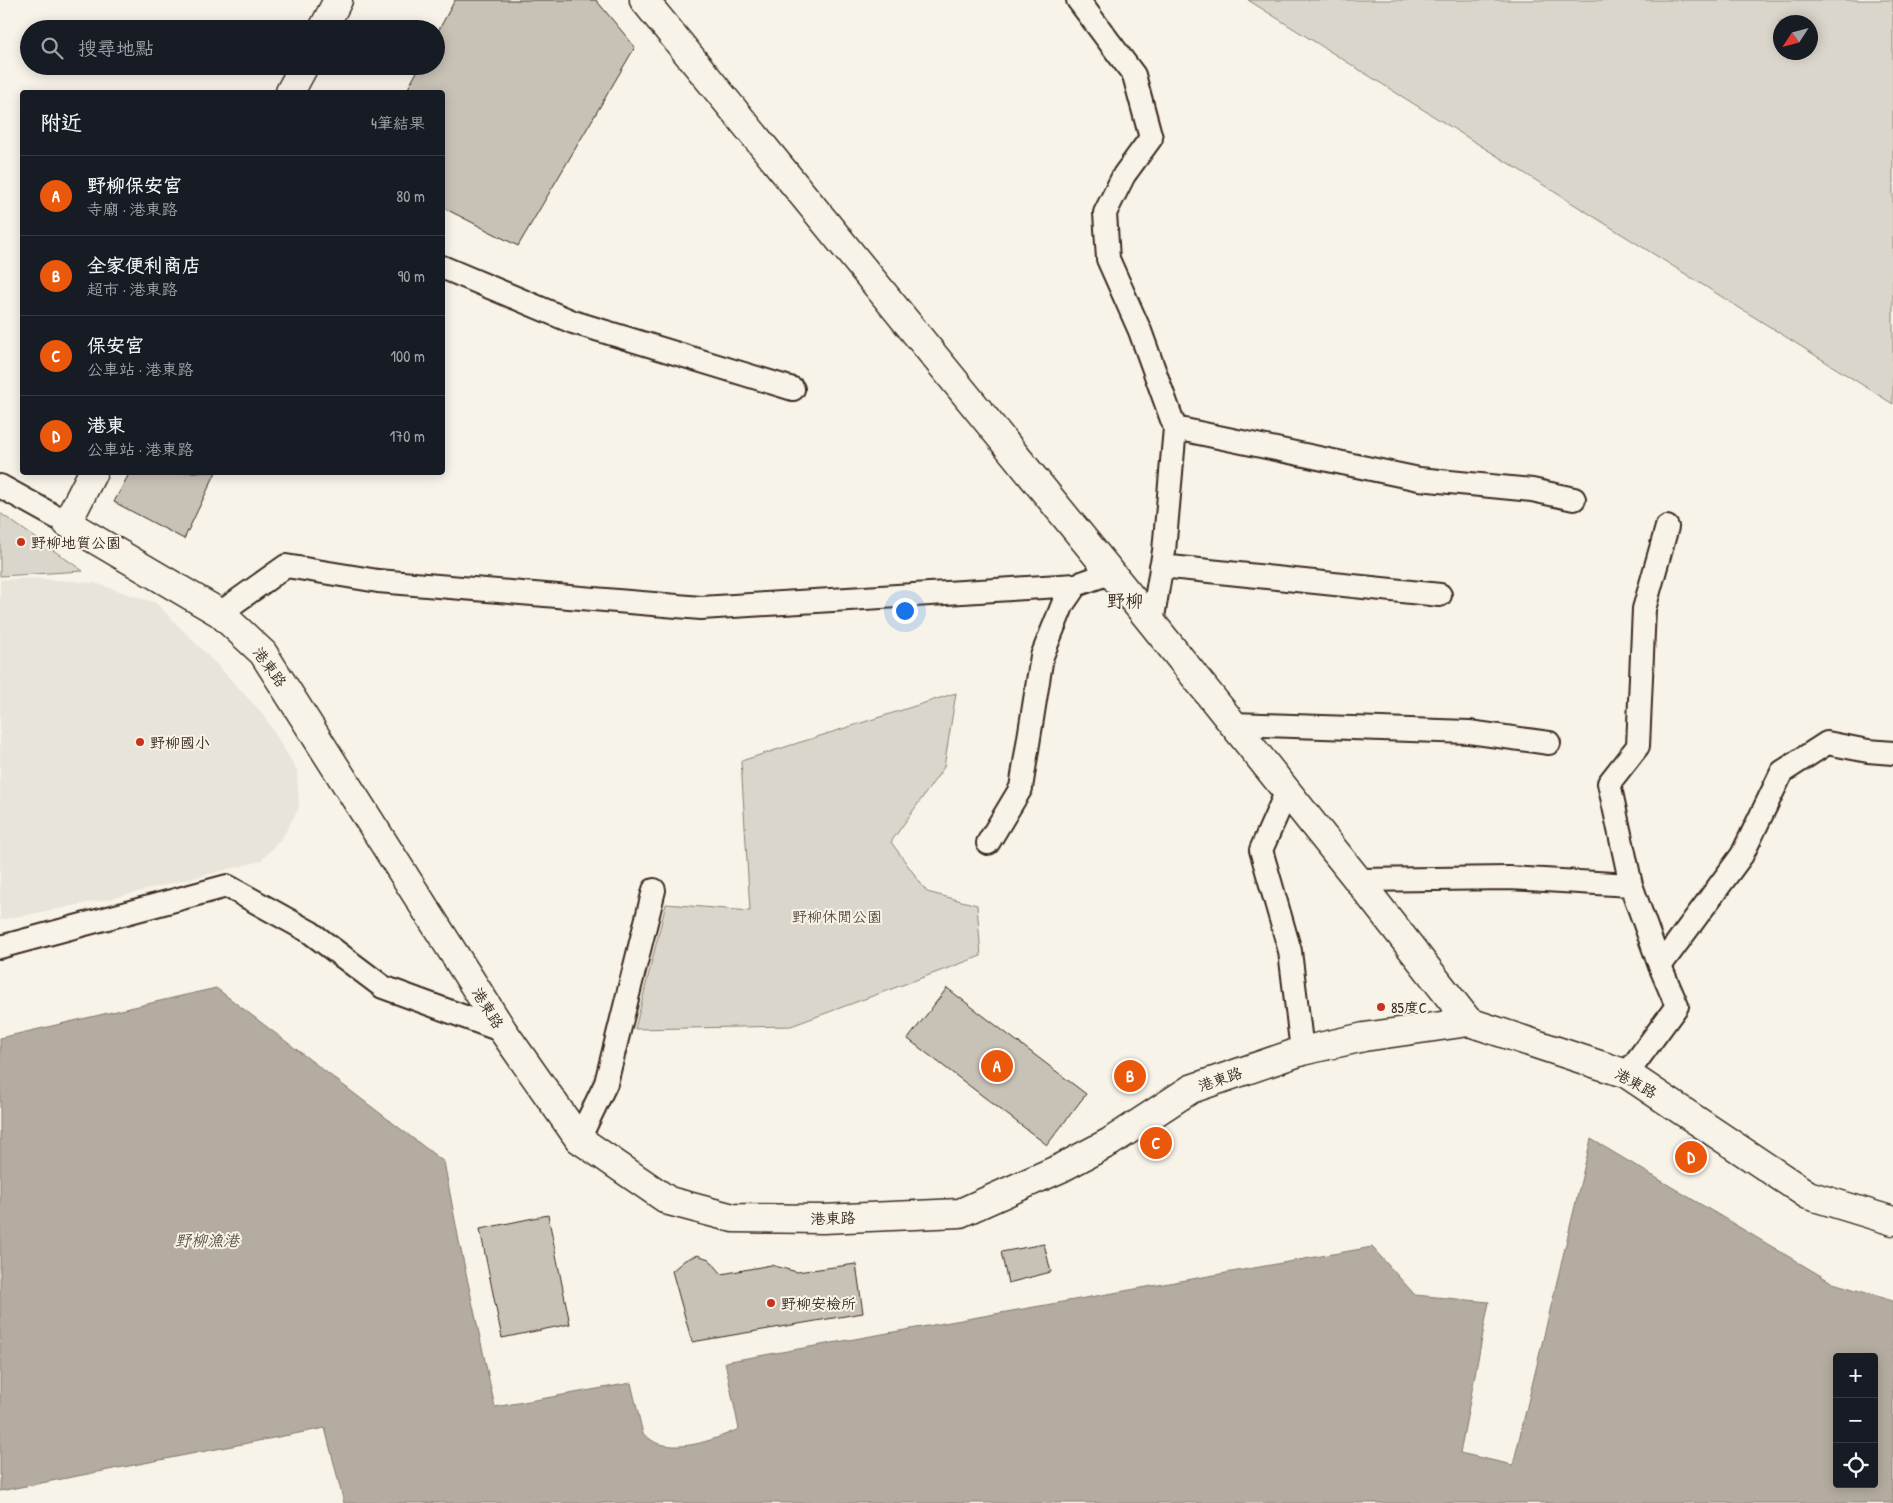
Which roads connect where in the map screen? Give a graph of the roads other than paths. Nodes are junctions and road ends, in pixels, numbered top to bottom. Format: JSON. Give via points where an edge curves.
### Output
{"nodes":[{"id":1,"x":338,"y":0,"type":"edge"},
{"id":2,"x":644,"y":0,"type":"edge"},
{"id":3,"x":1078,"y":0,"type":"edge"},
{"id":4,"x":328,"y":20,"type":"edge"},
{"id":5,"x":299,"y":75,"type":"edge"},
{"id":6,"x":291,"y":90,"type":"edge"},
{"id":7,"x":445,"y":268,"type":"edge"},
{"id":8,"x":793,"y":389,"type":"dead end"},
{"id":9,"x":1175,"y":428,"type":"junction"},
{"id":10,"x":91,"y":475,"type":"edge"},
{"id":11,"x":0,"y":486,"type":"edge"},
{"id":12,"x":1574,"y":499,"type":"dead end"},
{"id":13,"x":67,"y":523,"type":"junction"},
{"id":14,"x":1666,"y":527,"type":"dead end"},
{"id":15,"x":1161,"y":566,"type":"junction"},
{"id":16,"x":1110,"y":573,"type":"junction"},
{"id":17,"x":1076,"y":585,"type":"junction"},
{"id":18,"x":1440,"y":595,"type":"dead end"},
{"id":19,"x":220,"y":613,"type":"junction"},
{"id":20,"x":1152,"y":623,"type":"junction"},
{"id":21,"x":1232,"y":724,"type":"junction"},
{"id":22,"x":1549,"y":743,"type":"dead end"},
{"id":23,"x":1893,"y":752,"type":"edge"},
{"id":24,"x":1287,"y":791,"type":"junction"},
{"id":25,"x":988,"y":843,"type":"dead end"},
{"id":26,"x":1358,"y":880,"type":"junction"},
{"id":27,"x":1631,"y":885,"type":"junction"},
{"id":28,"x":654,"y":890,"type":"dead end"},
{"id":29,"x":0,"y":947,"type":"edge"},
{"id":30,"x":1660,"y":966,"type":"junction"},
{"id":31,"x":1469,"y":1022,"type":"junction"},
{"id":32,"x":503,"y":1031,"type":"junction"},
{"id":33,"x":1302,"y":1050,"type":"junction"},
{"id":34,"x":1627,"y":1074,"type":"junction"},
{"id":35,"x":579,"y":1140,"type":"junction"},
{"id":36,"x":1893,"y":1221,"type":"edge"}],
"edges":[{"from":1,"to":4,"type":"street"},
{"from":2,"to":16,"type":"street"},
{"from":3,"to":9,"type":"lane","via":[[1134,74],[1151,138],[1124,175],[1105,213],[1108,259],[1140,332]]},
{"from":5,"to":6,"type":"street"},
{"from":7,"to":8,"type":"lane","via":[[573,322]]},
{"from":9,"to":12,"type":"lane","via":[[1419,479],[1532,490]]},
{"from":9,"to":15,"type":"lane"},
{"from":10,"to":13,"type":"street"},
{"from":11,"to":13,"type":"lane"},
{"from":13,"to":19,"type":"street","name":"港東路"},
{"from":14,"to":27,"type":"lane","via":[[1644,609],[1638,746],[1609,783]]},
{"from":15,"to":18,"type":"lane"},
{"from":15,"to":20,"type":"lane"},
{"from":16,"to":17,"type":"lane"},
{"from":16,"to":20,"type":"street"},
{"from":17,"to":19,"type":"lane","via":[[702,608],[378,581],[286,566]]},
{"from":17,"to":25,"type":"lane","via":[[1063,604],[1042,656],[1021,788]]},
{"from":19,"to":32,"type":"street","name":"港東路","via":[[264,653]]},
{"from":20,"to":21,"type":"street"},
{"from":21,"to":22,"type":"lane","via":[[1469,732]]},
{"from":21,"to":24,"type":"street"},
{"from":23,"to":30,"type":"lane","via":[[1827,743],[1782,772],[1742,855]]},
{"from":24,"to":26,"type":"street"},
{"from":24,"to":33,"type":"lane","via":[[1261,850],[1290,951]]},
{"from":26,"to":27,"type":"lane","via":[[1509,878]]},
{"from":26,"to":31,"type":"street"},
{"from":27,"to":30,"type":"lane"},
{"from":28,"to":35,"type":"lane","via":[[606,1083]]},
{"from":29,"to":32,"type":"lane","via":[[226,886],[310,932],[383,987]]},
{"from":30,"to":34,"type":"lane","via":[[1677,1006]]},
{"from":31,"to":33,"type":"street","name":"港東路","via":[[1364,1037]]},
{"from":31,"to":34,"type":"street","name":"港東路"},
{"from":32,"to":35,"type":"street","name":"港東路"},
{"from":33,"to":35,"type":"street","name":"港東路","via":[[1192,1089],[1110,1142],[1061,1168],[960,1212],[823,1220],[733,1218],[669,1201]]},
{"from":34,"to":36,"type":"street","name":"港東路","via":[[1808,1195]]}]}
